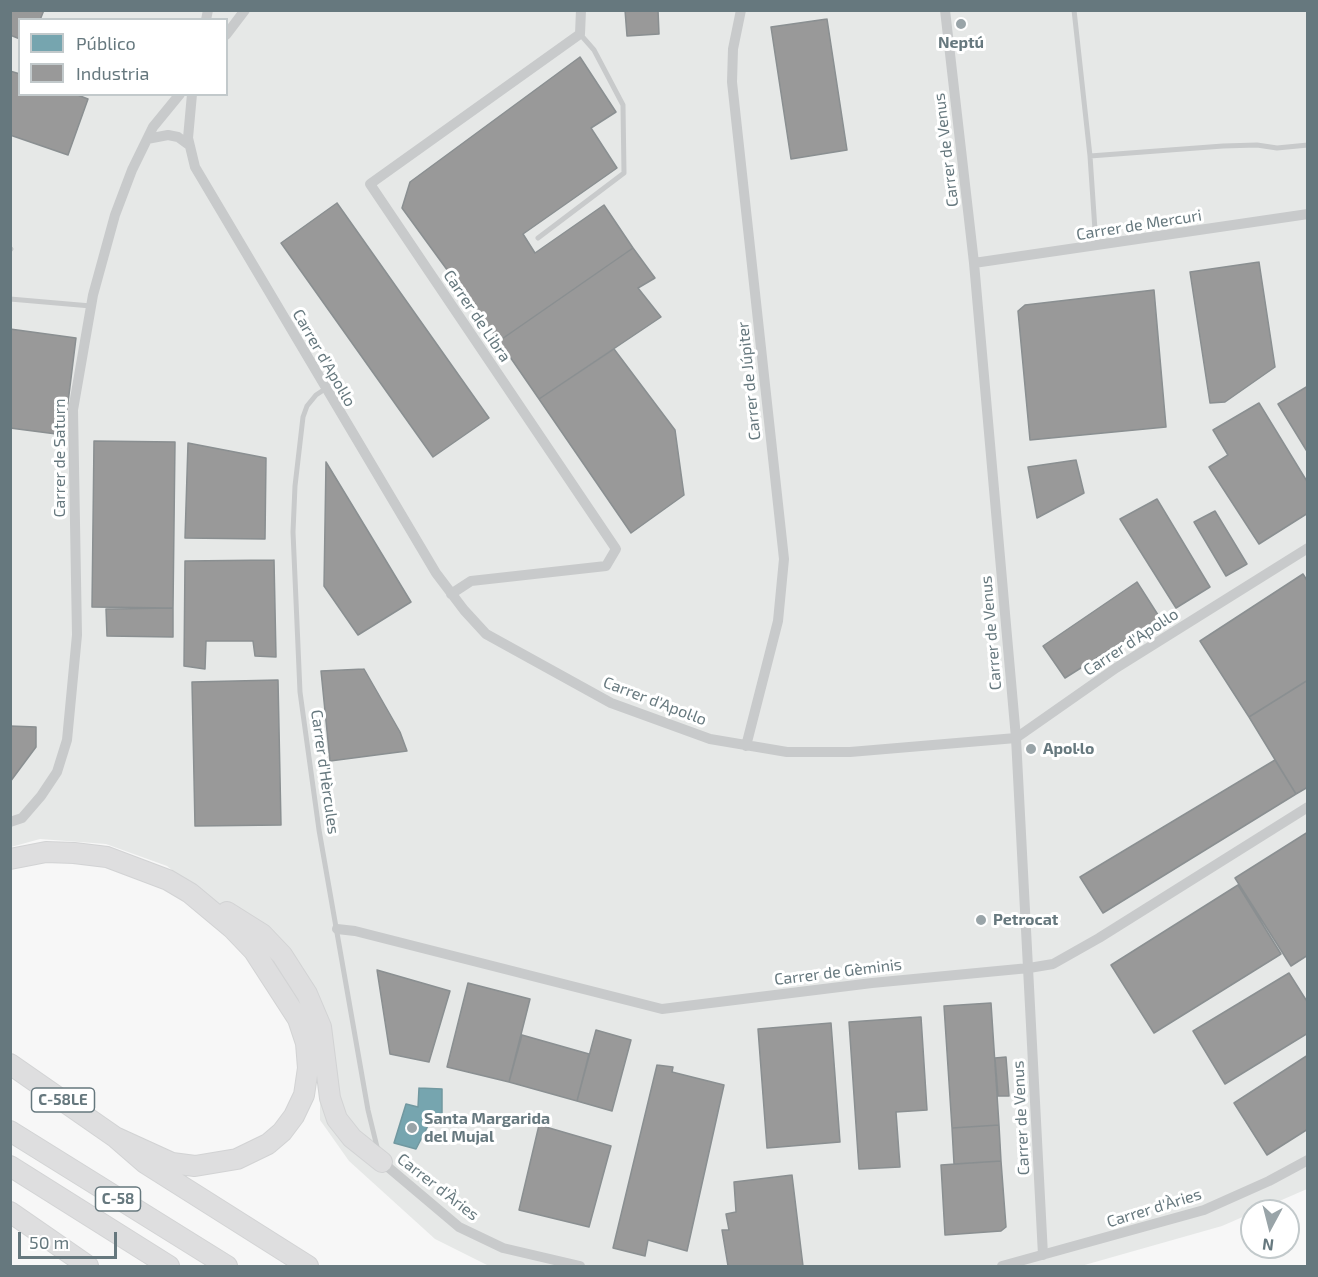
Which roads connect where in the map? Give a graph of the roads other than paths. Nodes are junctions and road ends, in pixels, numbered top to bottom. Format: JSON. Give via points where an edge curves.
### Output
{"nodes":[{"id":1,"x":245,"y":10,"type":"edge"},
{"id":2,"x":581,"y":10,"type":"edge"},
{"id":3,"x":741,"y":10,"type":"edge"},
{"id":4,"x":945,"y":10,"type":"edge"},
{"id":5,"x":1074,"y":10,"type":"edge"},
{"id":6,"x":228,"y":32,"type":"edge"},
{"id":7,"x":580,"y":34,"type":"junction"},
{"id":8,"x":179,"y":96,"type":"edge"},
{"id":9,"x":192,"y":96,"type":"edge"},
{"id":10,"x":147,"y":139,"type":"junction"},
{"id":11,"x":189,"y":145,"type":"junction"},
{"id":12,"x":1308,"y":145,"type":"edge"},
{"id":13,"x":1090,"y":156,"type":"junction"},
{"id":14,"x":1308,"y":214,"type":"edge"},
{"id":15,"x":538,"y":238,"type":"dead end"},
{"id":16,"x":1096,"y":247,"type":"junction"},
{"id":17,"x":974,"y":264,"type":"junction"},
{"id":18,"x":10,"y":299,"type":"edge"},
{"id":19,"x":91,"y":306,"type":"junction"},
{"id":20,"x":325,"y":389,"type":"junction"},
{"id":21,"x":1308,"y":548,"type":"edge"},
{"id":22,"x":451,"y":594,"type":"junction"},
{"id":23,"x":1016,"y":738,"type":"junction"},
{"id":24,"x":746,"y":746,"type":"junction"},
{"id":25,"x":1308,"y":807,"type":"edge"},
{"id":26,"x":10,"y":822,"type":"edge"},
{"id":27,"x":10,"y":859,"type":"edge"},
{"id":28,"x":190,"y":893,"type":"junction"},
{"id":29,"x":337,"y":929,"type":"junction"},
{"id":30,"x":1029,"y":968,"type":"junction"},
{"id":31,"x":10,"y":1064,"type":"edge"},
{"id":32,"x":10,"y":1131,"type":"edge"},
{"id":33,"x":115,"y":1137,"type":"junction"},
{"id":34,"x":1308,"y":1160,"type":"edge"},
{"id":35,"x":382,"y":1162,"type":"junction"},
{"id":36,"x":10,"y":1166,"type":"edge"},
{"id":37,"x":10,"y":1212,"type":"edge"},
{"id":38,"x":1043,"y":1255,"type":"junction"},
{"id":39,"x":88,"y":1266,"type":"edge"},
{"id":40,"x":169,"y":1266,"type":"edge"},
{"id":41,"x":227,"y":1266,"type":"edge"},
{"id":42,"x":308,"y":1266,"type":"edge"},
{"id":43,"x":580,"y":1266,"type":"edge"},
{"id":44,"x":1002,"y":1266,"type":"edge"}],
"edges":[{"from":1,"to":6,"type":"street"},
{"from":2,"to":7,"type":"street"},
{"from":3,"to":24,"type":"street","name":"Carrer de Júpiter","via":[[733,49],[732,82],[784,559],[778,621]]},
{"from":4,"to":17,"type":"street","name":"Carrer de Venus"},
{"from":5,"to":13,"type":"lane"},
{"from":7,"to":15,"type":"lane","via":[[594,50],[623,105],[624,173]]},
{"from":7,"to":22,"type":"street","name":"Carrer de Libra","via":[[370,184],[616,549],[606,566],[471,580]]},
{"from":8,"to":10,"type":"street","name":"Carrer de Saturn"},
{"from":9,"to":11,"type":"street","name":"Carrer d'Apol·lo"},
{"from":10,"to":11,"type":"street","via":[[168,135]]},
{"from":10,"to":19,"type":"street","name":"Carrer de Saturn","via":[[115,215]]},
{"from":11,"to":20,"type":"street","name":"Carrer d'Apol·lo","via":[[195,167]]},
{"from":12,"to":13,"type":"lane","via":[[1223,146]]},
{"from":13,"to":16,"type":"lane"},
{"from":14,"to":16,"type":"street","name":"Carrer de Mercuri"},
{"from":16,"to":17,"type":"street","name":"Carrer de Mercuri"},
{"from":17,"to":23,"type":"street","name":"Carrer de Venus"},
{"from":18,"to":19,"type":"lane"},
{"from":19,"to":26,"type":"street","name":"Carrer de Saturn","via":[[73,410],[77,635],[67,740],[57,772],[22,818]]},
{"from":20,"to":22,"type":"street","name":"Carrer d'Apol·lo"},
{"from":20,"to":29,"type":"lane","name":"Carrer d'Hèrcules","via":[[307,406],[303,417],[293,531],[300,692]]},
{"from":21,"to":23,"type":"street","name":"Carrer d'Apol·lo","via":[[1116,668]]},
{"from":22,"to":24,"type":"street","name":"Carrer d'Apol·lo","via":[[486,634],[610,703],[687,732]]},
{"from":23,"to":24,"type":"street","name":"Carrer d'Apol·lo","via":[[850,752],[787,752]]},
{"from":23,"to":30,"type":"street","name":"Carrer de Venus"},
{"from":25,"to":30,"type":"street","name":"Carrer de Gèminis","via":[[1099,938],[1053,964]]},
{"from":27,"to":28,"type":"highway","via":[[46,852],[107,857],[136,866]]},
{"from":28,"to":33,"type":"highway","via":[[254,951],[288,1000],[306,1043],[304,1095],[294,1116],[268,1144],[217,1164],[172,1163]]},
{"from":28,"to":35,"type":"highway","via":[[262,934],[282,955],[307,994],[321,1027],[330,1098],[337,1119],[352,1138]]},
{"from":29,"to":30,"type":"street","name":"Carrer de Gèminis","via":[[662,1009]]},
{"from":29,"to":35,"type":"lane","name":"Carrer d'Hèrcules","via":[[368,1110]]},
{"from":30,"to":38,"type":"street","name":"Carrer de Venus"},
{"from":31,"to":33,"type":"highway","number":"C-58LE"},
{"from":32,"to":41,"type":"highway","number":"C-58"},
{"from":33,"to":42,"type":"highway","number":"C-58LE","via":[[193,1195]]},
{"from":34,"to":38,"type":"street","name":"Carrer d'Àries","via":[[1204,1210]]},
{"from":35,"to":43,"type":"street","name":"Carrer d'Àries","via":[[459,1227],[503,1248]]},
{"from":36,"to":40,"type":"highway","number":"C-58"},
{"from":37,"to":39,"type":"highway"},
{"from":38,"to":44,"type":"street","name":"Carrer d'Àries"}]}
